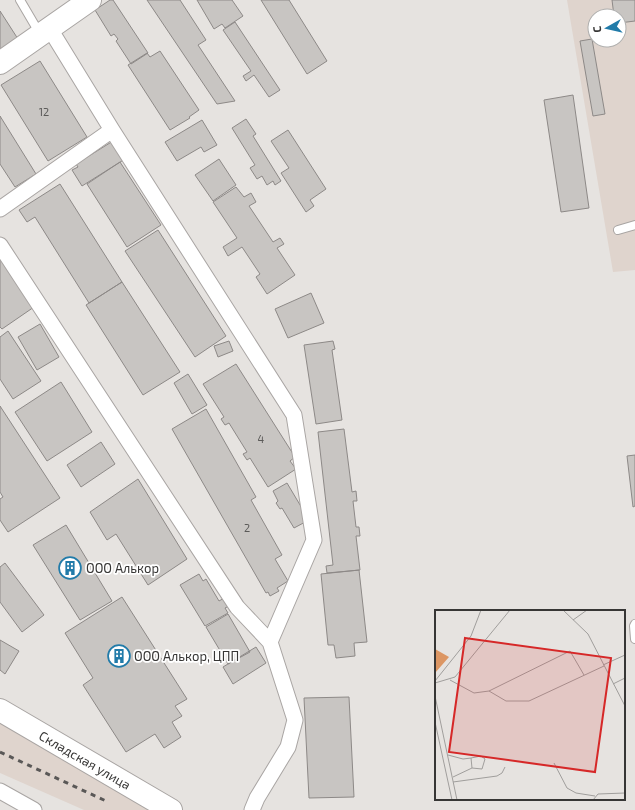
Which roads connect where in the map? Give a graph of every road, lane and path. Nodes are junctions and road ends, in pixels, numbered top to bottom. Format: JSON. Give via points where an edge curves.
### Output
{"nodes":[{"id":1,"x":20,"y":0,"type":"edge"},
{"id":2,"x":90,"y":0,"type":"edge"},
{"id":3,"x":45,"y":32,"type":"junction"},
{"id":4,"x":0,"y":63,"type":"edge"},
{"id":5,"x":112,"y":130,"type":"junction"},
{"id":6,"x":0,"y":209,"type":"edge"},
{"id":7,"x":635,"y":225,"type":"edge"},
{"id":8,"x":618,"y":230,"type":"dead end"},
{"id":9,"x":0,"y":245,"type":"edge"},
{"id":10,"x":635,"y":624,"type":"edge"},
{"id":11,"x":635,"y":639,"type":"edge"},
{"id":12,"x":270,"y":642,"type":"junction"},
{"id":13,"x":0,"y":710,"type":"edge"},
{"id":14,"x":0,"y":791,"type":"edge"},
{"id":15,"x":34,"y":810,"type":"edge"},
{"id":16,"x":171,"y":810,"type":"edge"},
{"id":17,"x":252,"y":810,"type":"edge"}],
"edges":[{"from":1,"to":3,"type":"lane"},
{"from":2,"to":3,"type":"street"},
{"from":3,"to":4,"type":"street"},
{"from":3,"to":5,"type":"street"},
{"from":5,"to":6,"type":"street"},
{"from":5,"to":12,"type":"street","via":[[294,414],[314,540]]},
{"from":7,"to":8,"type":"lane"},
{"from":9,"to":12,"type":"street","via":[[237,607]]},
{"from":10,"to":11,"type":"lane"},
{"from":12,"to":17,"type":"street","via":[[295,720],[288,747]]},
{"from":13,"to":16,"type":"street","name":"Складская улица"},
{"from":14,"to":15,"type":"street"}]}
